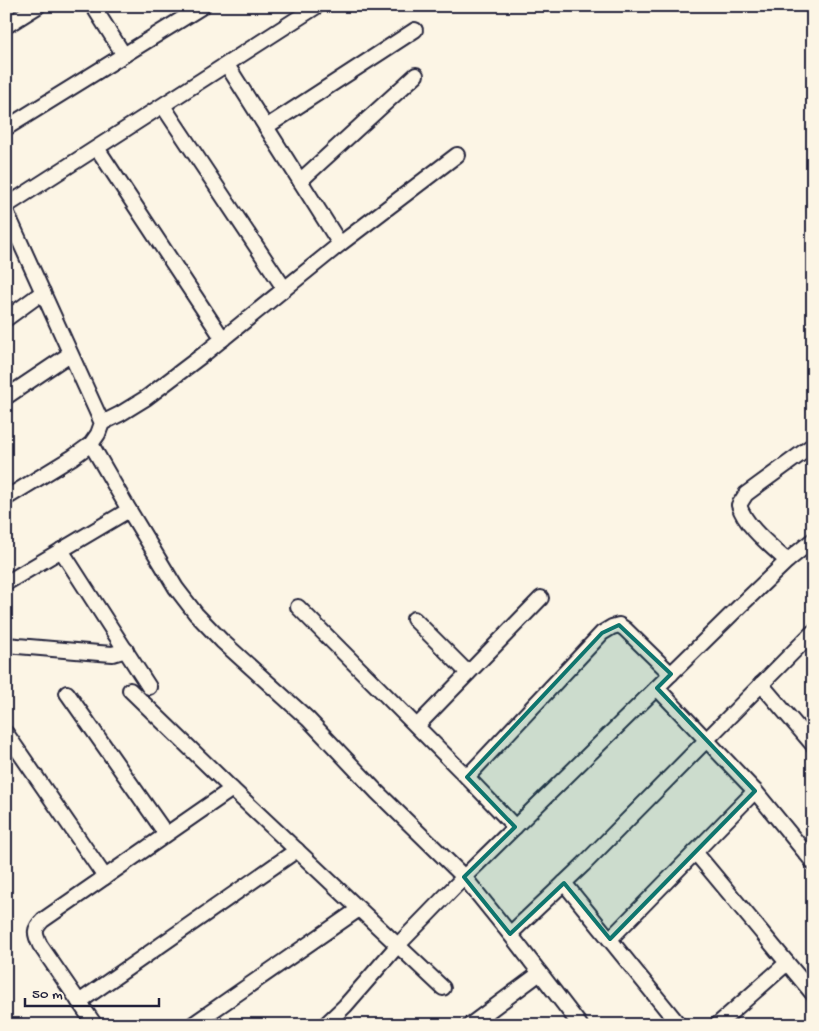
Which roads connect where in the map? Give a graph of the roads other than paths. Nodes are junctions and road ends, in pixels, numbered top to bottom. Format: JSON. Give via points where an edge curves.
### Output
{"nodes":[{"id":1,"x":38,"y":6,"type":"edge"},
{"id":2,"x":93,"y":6,"type":"edge"},
{"id":3,"x":203,"y":6,"type":"edge"},
{"id":4,"x":317,"y":6,"type":"edge"},
{"id":5,"x":6,"y":26,"type":"edge"},
{"id":6,"x":415,"y":30,"type":"dead end"},
{"id":7,"x":124,"y":55,"type":"junction"},
{"id":8,"x":227,"y":64,"type":"junction"},
{"id":9,"x":416,"y":75,"type":"dead end"},
{"id":10,"x":163,"y":106,"type":"junction"},
{"id":11,"x":266,"y":127,"type":"junction"},
{"id":12,"x":6,"y":128,"type":"edge"},
{"id":13,"x":97,"y":148,"type":"junction"},
{"id":14,"x":457,"y":155,"type":"dead end"},
{"id":15,"x":300,"y":181,"type":"junction"},
{"id":16,"x":6,"y":206,"type":"edge"},
{"id":17,"x":6,"y":211,"type":"edge"},
{"id":18,"x":340,"y":244,"type":"junction"},
{"id":19,"x":284,"y":288,"type":"junction"},
{"id":20,"x":43,"y":292,"type":"junction"},
{"id":21,"x":6,"y":319,"type":"edge"},
{"id":22,"x":222,"y":339,"type":"junction"},
{"id":23,"x":70,"y":354,"type":"junction"},
{"id":24,"x":6,"y":397,"type":"edge"},
{"id":25,"x":102,"y":423,"type":"junction"},
{"id":26,"x":91,"y":444,"type":"junction"},
{"id":27,"x":813,"y":446,"type":"edge"},
{"id":28,"x":6,"y":498,"type":"edge"},
{"id":29,"x":128,"y":510,"type":"junction"},
{"id":30,"x":813,"y":540,"type":"edge"},
{"id":31,"x":61,"y":550,"type":"junction"},
{"id":32,"x":787,"y":561,"type":"junction"},
{"id":33,"x":6,"y":583,"type":"edge"},
{"id":34,"x":541,"y":598,"type":"dead end"},
{"id":35,"x":298,"y":607,"type":"dead end"},
{"id":36,"x":414,"y":619,"type":"dead end"},
{"id":37,"x":813,"y":632,"type":"edge"},
{"id":38,"x":6,"y":645,"type":"edge"},
{"id":39,"x":126,"y":650,"type":"junction"},
{"id":40,"x":468,"y":673,"type":"junction"},
{"id":41,"x":671,"y":674,"type":"junction"},
{"id":42,"x":761,"y":684,"type":"junction"},
{"id":43,"x":149,"y":687,"type":"dead end"},
{"id":44,"x":657,"y":688,"type":"junction"},
{"id":45,"x":130,"y":690,"type":"dead end"},
{"id":46,"x":67,"y":693,"type":"dead end"},
{"id":47,"x":416,"y":726,"type":"junction"},
{"id":48,"x":6,"y":733,"type":"edge"},
{"id":49,"x":810,"y":737,"type":"edge"},
{"id":50,"x":706,"y":740,"type":"junction"},
{"id":51,"x":467,"y":777,"type":"junction"},
{"id":52,"x":232,"y":789,"type":"junction"},
{"id":53,"x":755,"y":791,"type":"junction"},
{"id":54,"x":515,"y":827,"type":"junction"},
{"id":55,"x":166,"y":834,"type":"junction"},
{"id":56,"x":297,"y":850,"type":"junction"},
{"id":57,"x":695,"y":852,"type":"junction"},
{"id":58,"x":813,"y":862,"type":"edge"},
{"id":59,"x":105,"y":877,"type":"junction"},
{"id":60,"x":464,"y":877,"type":"junction"},
{"id":61,"x":564,"y":883,"type":"junction"},
{"id":62,"x":359,"y":909,"type":"junction"},
{"id":63,"x":510,"y":934,"type":"junction"},
{"id":64,"x":610,"y":940,"type":"junction"},
{"id":65,"x":398,"y":945,"type":"junction"},
{"id":66,"x":786,"y":964,"type":"junction"},
{"id":67,"x":540,"y":973,"type":"junction"},
{"id":68,"x":442,"y":988,"type":"dead end"},
{"id":69,"x":813,"y":994,"type":"edge"},
{"id":70,"x":79,"y":1002,"type":"junction"},
{"id":71,"x":95,"y":1025,"type":"edge"},
{"id":72,"x":192,"y":1025,"type":"edge"},
{"id":73,"x":325,"y":1025,"type":"edge"},
{"id":74,"x":470,"y":1025,"type":"edge"},
{"id":75,"x":580,"y":1025,"type":"edge"},
{"id":76,"x":679,"y":1025,"type":"edge"},
{"id":77,"x":717,"y":1025,"type":"edge"}],
"edges":[{"from":1,"to":5,"type":"street"},
{"from":2,"to":7,"type":"street"},
{"from":3,"to":7,"type":"street"},
{"from":4,"to":8,"type":"street"},
{"from":6,"to":11,"type":"street"},
{"from":7,"to":12,"type":"street"},
{"from":8,"to":10,"type":"street"},
{"from":8,"to":11,"type":"street"},
{"from":9,"to":15,"type":"street"},
{"from":10,"to":13,"type":"street"},
{"from":10,"to":19,"type":"street"},
{"from":11,"to":15,"type":"street"},
{"from":13,"to":16,"type":"street"},
{"from":13,"to":22,"type":"street"},
{"from":14,"to":18,"type":"street"},
{"from":15,"to":18,"type":"street"},
{"from":17,"to":20,"type":"street"},
{"from":18,"to":19,"type":"street"},
{"from":19,"to":22,"type":"street"},
{"from":20,"to":21,"type":"street"},
{"from":20,"to":23,"type":"street"},
{"from":22,"to":25,"type":"street","via":[[146,398]]},
{"from":23,"to":24,"type":"street"},
{"from":23,"to":25,"type":"street"},
{"from":25,"to":26,"type":"street"},
{"from":26,"to":28,"type":"street"},
{"from":26,"to":29,"type":"street"},
{"from":27,"to":32,"type":"street","via":[[746,494],[739,505],[742,515]]},
{"from":29,"to":31,"type":"street"},
{"from":29,"to":60,"type":"street","via":[[176,588],[196,614],[308,719]]},
{"from":30,"to":32,"type":"street"},
{"from":31,"to":33,"type":"street"},
{"from":31,"to":39,"type":"street"},
{"from":32,"to":41,"type":"street"},
{"from":34,"to":40,"type":"street"},
{"from":35,"to":47,"type":"street"},
{"from":36,"to":40,"type":"street"},
{"from":37,"to":42,"type":"street"},
{"from":38,"to":39,"type":"street","via":[[113,654]]},
{"from":39,"to":43,"type":"street"},
{"from":40,"to":47,"type":"street"},
{"from":41,"to":44,"type":"street"},
{"from":41,"to":51,"type":"street","via":[[625,629],[618,625],[612,627],[602,633]]},
{"from":42,"to":49,"type":"street"},
{"from":42,"to":50,"type":"street"},
{"from":44,"to":50,"type":"street"},
{"from":44,"to":54,"type":"street"},
{"from":45,"to":52,"type":"street"},
{"from":46,"to":55,"type":"street"},
{"from":47,"to":51,"type":"street"},
{"from":48,"to":59,"type":"street"},
{"from":50,"to":53,"type":"street"},
{"from":50,"to":61,"type":"street"},
{"from":51,"to":54,"type":"street"},
{"from":52,"to":55,"type":"street"},
{"from":52,"to":56,"type":"street"},
{"from":53,"to":57,"type":"street"},
{"from":53,"to":58,"type":"street"},
{"from":54,"to":60,"type":"street"},
{"from":55,"to":59,"type":"street"},
{"from":56,"to":62,"type":"street"},
{"from":56,"to":70,"type":"street"},
{"from":57,"to":64,"type":"street"},
{"from":57,"to":66,"type":"street"},
{"from":59,"to":70,"type":"street","via":[[36,927],[35,935],[40,945]]},
{"from":60,"to":63,"type":"street"},
{"from":60,"to":65,"type":"street"},
{"from":61,"to":63,"type":"street"},
{"from":61,"to":64,"type":"street"},
{"from":62,"to":65,"type":"street"},
{"from":62,"to":72,"type":"street"},
{"from":63,"to":67,"type":"street"},
{"from":64,"to":76,"type":"street"},
{"from":65,"to":68,"type":"street"},
{"from":65,"to":73,"type":"street"},
{"from":66,"to":69,"type":"street"},
{"from":66,"to":77,"type":"street"},
{"from":67,"to":74,"type":"street"},
{"from":67,"to":75,"type":"street"},
{"from":70,"to":71,"type":"street"}]}
